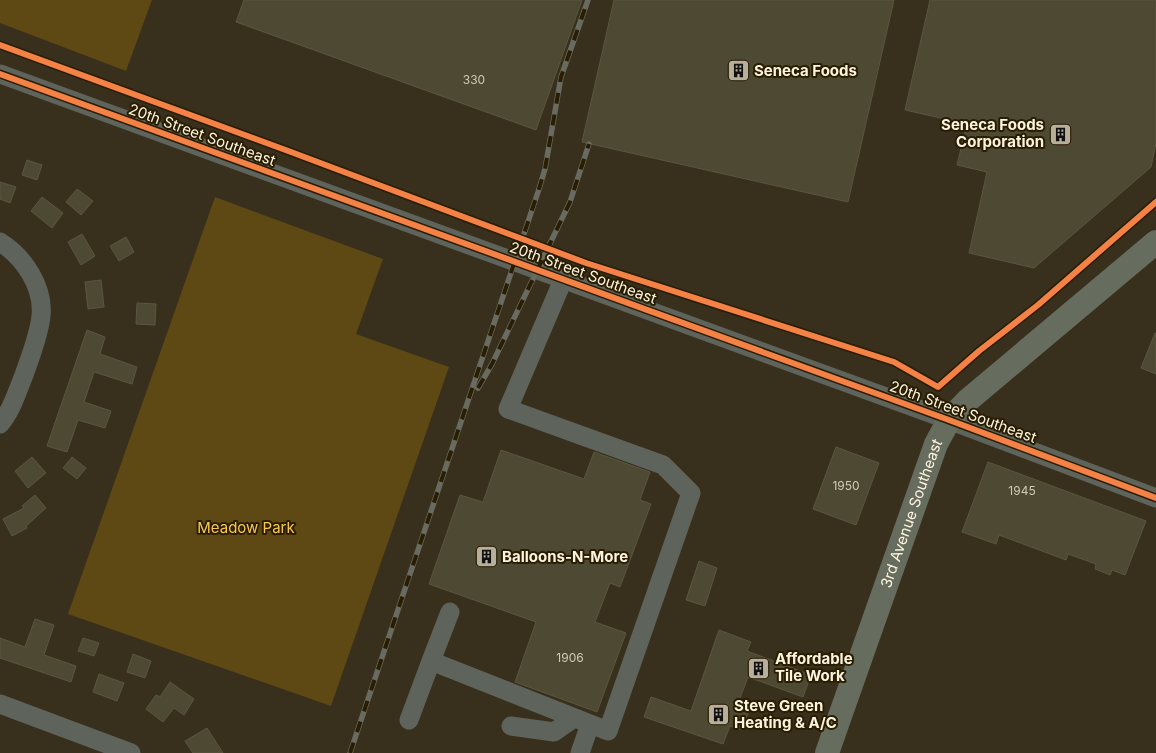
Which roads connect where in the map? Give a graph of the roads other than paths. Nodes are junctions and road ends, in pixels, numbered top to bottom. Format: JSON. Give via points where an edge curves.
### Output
{"nodes":[{"id":1,"x":0,"y":74,"type":"edge"},
{"id":2,"x":0,"y":242,"type":"edge"},
{"id":3,"x":1156,"y":242,"type":"edge"},
{"id":4,"x":563,"y":280,"type":"junction"},
{"id":5,"x":949,"y":420,"type":"junction"},
{"id":6,"x":0,"y":424,"type":"edge"},
{"id":7,"x":1156,"y":498,"type":"edge"},
{"id":8,"x":450,"y":612,"type":"dead end"},
{"id":9,"x":431,"y":661,"type":"junction"},
{"id":10,"x":0,"y":704,"type":"edge"},
{"id":11,"x":409,"y":720,"type":"dead end"},
{"id":12,"x":582,"y":721,"type":"junction"},
{"id":13,"x":510,"y":726,"type":"dead end"},
{"id":14,"x":131,"y":753,"type":"edge"},
{"id":15,"x":580,"y":753,"type":"edge"},
{"id":16,"x":827,"y":753,"type":"edge"}],
"edges":[{"from":1,"to":4,"type":"street","name":"20th Street Southeast"},
{"from":2,"to":6,"type":"street","via":[[19,257],[34,281],[41,309],[39,331],[26,369],[14,402]]},
{"from":3,"to":5,"type":"main road","name":"3rd Avenue Southeast","via":[[967,401]]},
{"from":4,"to":5,"type":"street","name":"20th Street Southeast"},
{"from":4,"to":12,"type":"street","via":[[508,409],[663,465],[691,493],[608,731]]},
{"from":5,"to":7,"type":"street","name":"20th Street Southeast"},
{"from":5,"to":16,"type":"main road","name":"3rd Avenue Southeast","via":[[936,444]]},
{"from":8,"to":9,"type":"street"},
{"from":9,"to":11,"type":"street"},
{"from":9,"to":12,"type":"street"},
{"from":10,"to":14,"type":"street"},
{"from":12,"to":13,"type":"street","via":[[554,732]]},
{"from":12,"to":15,"type":"street"}]}
